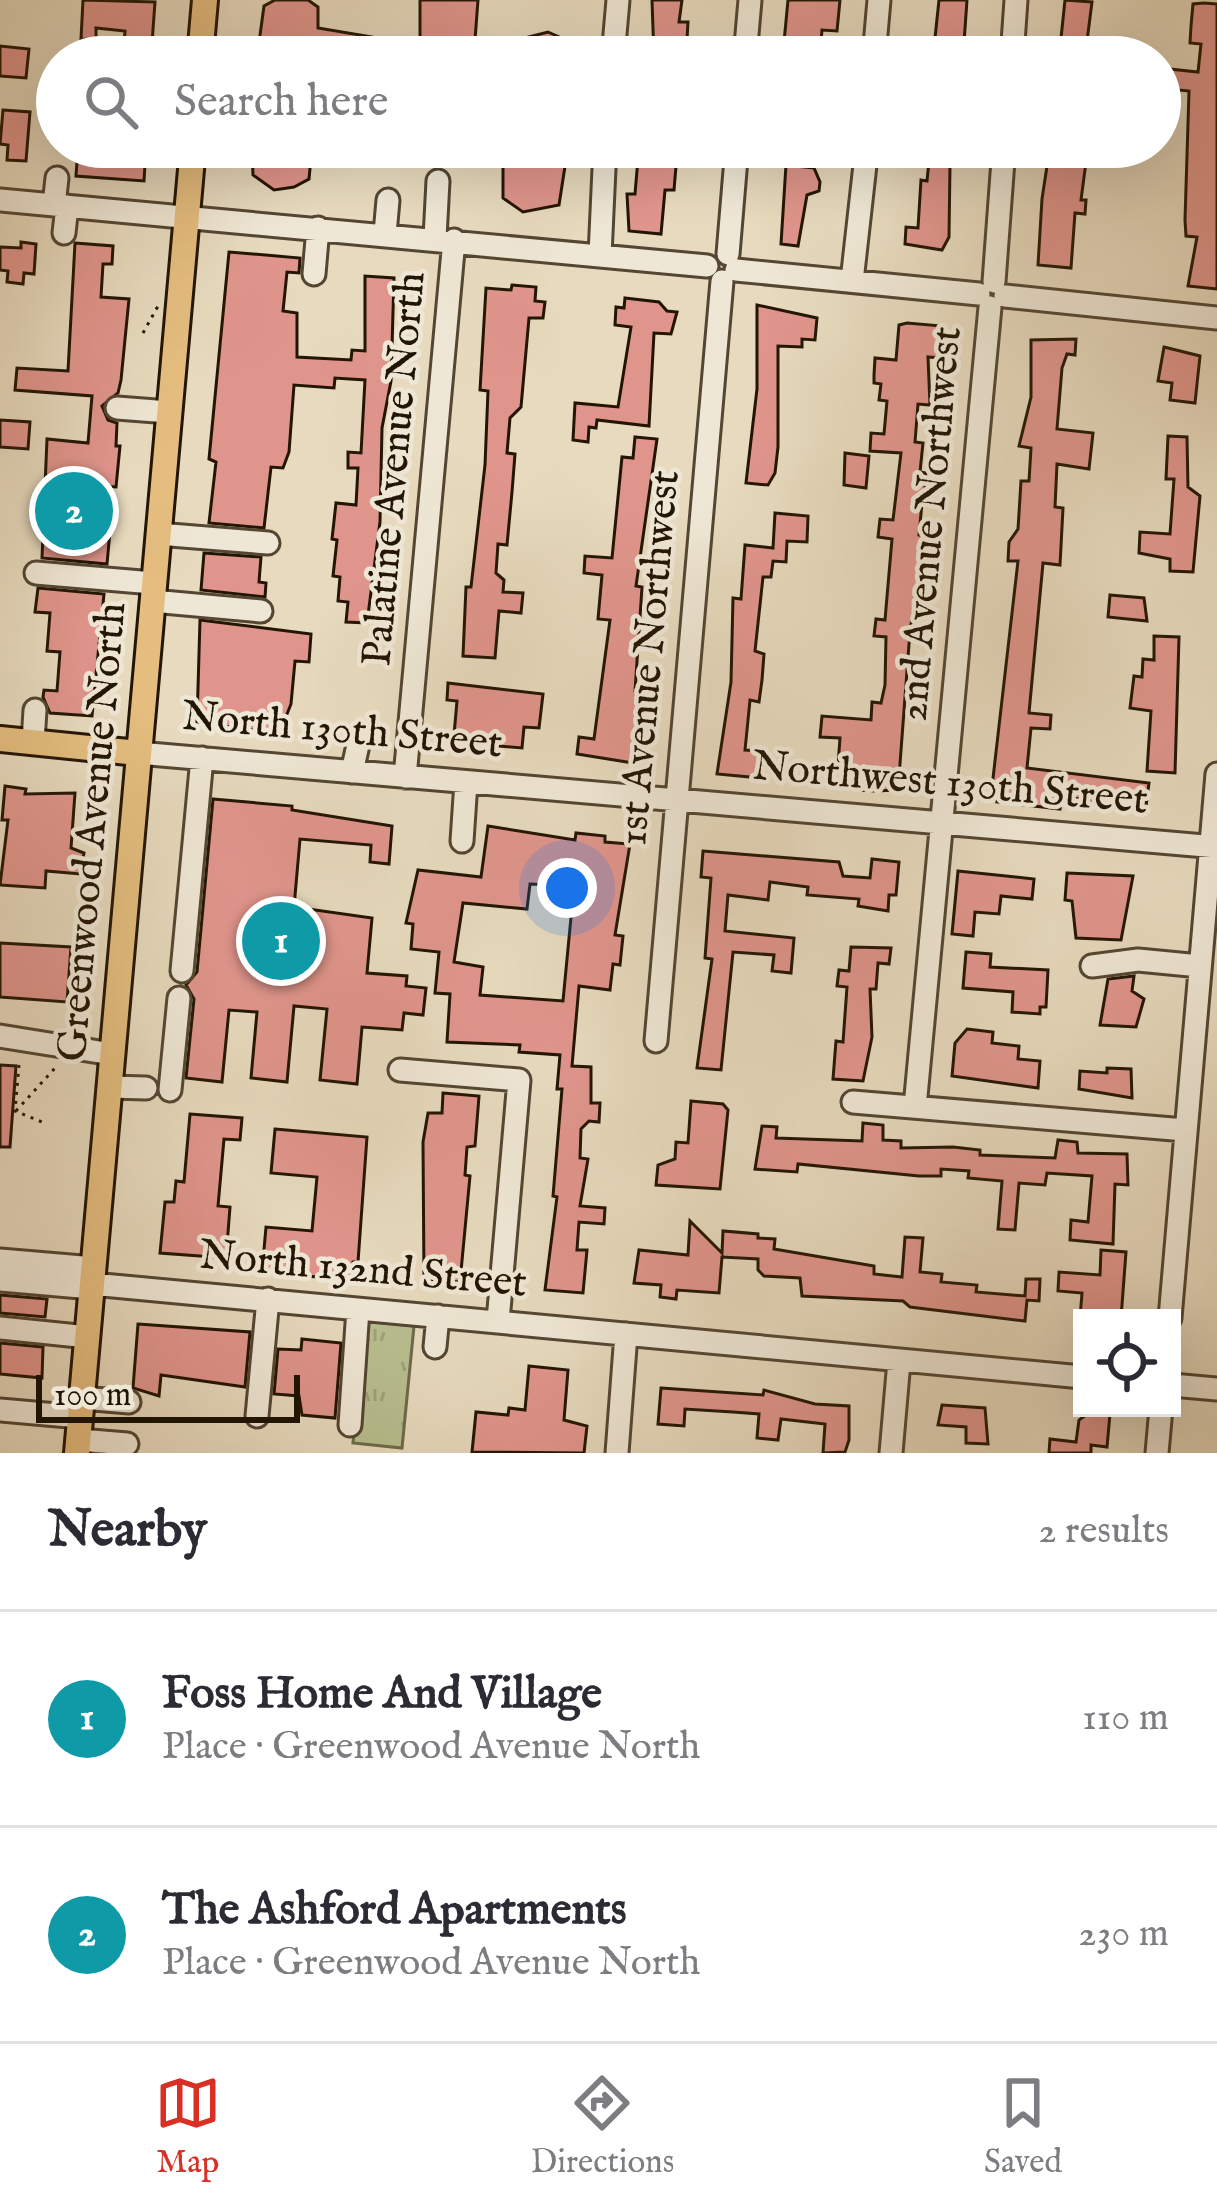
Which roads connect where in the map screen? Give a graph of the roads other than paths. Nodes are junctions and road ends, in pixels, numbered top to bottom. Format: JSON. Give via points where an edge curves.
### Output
{"nodes":[{"id":1,"x":205,"y":0,"type":"edge"},
{"id":2,"x":618,"y":0,"type":"edge"},
{"id":3,"x":750,"y":0,"type":"edge"},
{"id":4,"x":879,"y":0,"type":"edge"},
{"id":5,"x":1016,"y":0,"type":"edge"},
{"id":6,"x":202,"y":36,"type":"edge"},
{"id":7,"x":615,"y":36,"type":"edge"},
{"id":8,"x":747,"y":36,"type":"edge"},
{"id":9,"x":876,"y":36,"type":"edge"},
{"id":10,"x":1013,"y":36,"type":"edge"},
{"id":11,"x":191,"y":168,"type":"edge"},
{"id":12,"x":602,"y":168,"type":"edge"},
{"id":13,"x":735,"y":168,"type":"edge"},
{"id":14,"x":865,"y":168,"type":"edge"},
{"id":15,"x":1002,"y":168,"type":"edge"},
{"id":16,"x":57,"y":178,"type":"dead end"},
{"id":17,"x":438,"y":182,"type":"dead end"},
{"id":18,"x":0,"y":200,"type":"edge"},
{"id":19,"x":388,"y":200,"type":"dead end"},
{"id":20,"x":60,"y":205,"type":"junction"},
{"id":21,"x":187,"y":217,"type":"junction"},
{"id":22,"x":318,"y":228,"type":"junction"},
{"id":23,"x":64,"y":233,"type":"dead end"},
{"id":24,"x":385,"y":234,"type":"junction"},
{"id":25,"x":445,"y":239,"type":"junction"},
{"id":26,"x":594,"y":255,"type":"junction"},
{"id":27,"x":723,"y":268,"type":"junction"},
{"id":28,"x":314,"y":274,"type":"dead end"},
{"id":29,"x":852,"y":281,"type":"junction"},
{"id":30,"x":992,"y":295,"type":"junction"},
{"id":31,"x":1217,"y":318,"type":"edge"},
{"id":32,"x":117,"y":408,"type":"dead end"},
{"id":33,"x":169,"y":412,"type":"junction"},
{"id":34,"x":158,"y":534,"type":"junction"},
{"id":35,"x":268,"y":543,"type":"dead end"},
{"id":36,"x":36,"y":573,"type":"dead end"},
{"id":37,"x":153,"y":592,"type":"junction"},
{"id":38,"x":262,"y":611,"type":"dead end"},
{"id":39,"x":35,"y":710,"type":"dead end"},
{"id":40,"x":360,"y":736,"type":"dead end"},
{"id":41,"x":0,"y":739,"type":"edge"},
{"id":42,"x":33,"y":742,"type":"junction"},
{"id":43,"x":138,"y":753,"type":"junction"},
{"id":44,"x":202,"y":758,"type":"junction"},
{"id":45,"x":352,"y":772,"type":"junction"},
{"id":46,"x":1217,"y":774,"type":"edge"},
{"id":47,"x":405,"y":776,"type":"junction"},
{"id":48,"x":466,"y":782,"type":"junction"},
{"id":49,"x":676,"y":798,"type":"junction"},
{"id":50,"x":942,"y":823,"type":"junction"},
{"id":51,"x":462,"y":841,"type":"dead end"},
{"id":52,"x":1214,"y":847,"type":"edge"},
{"id":53,"x":1092,"y":966,"type":"dead end"},
{"id":54,"x":1200,"y":967,"type":"junction"},
{"id":55,"x":182,"y":971,"type":"dead end"},
{"id":56,"x":179,"y":998,"type":"dead end"},
{"id":57,"x":0,"y":1036,"type":"edge"},
{"id":58,"x":656,"y":1041,"type":"dead end"},
{"id":59,"x":112,"y":1054,"type":"junction"},
{"id":60,"x":400,"y":1070,"type":"dead end"},
{"id":61,"x":110,"y":1087,"type":"junction"},
{"id":62,"x":146,"y":1088,"type":"dead end"},
{"id":63,"x":170,"y":1090,"type":"dead end"},
{"id":64,"x":853,"y":1102,"type":"dead end"},
{"id":65,"x":915,"y":1107,"type":"junction"},
{"id":66,"x":1185,"y":1130,"type":"junction"},
{"id":67,"x":0,"y":1260,"type":"edge"},
{"id":68,"x":0,"y":1280,"type":"edge"},
{"id":69,"x":93,"y":1280,"type":"junction"},
{"id":70,"x":268,"y":1299,"type":"junction"},
{"id":71,"x":358,"y":1309,"type":"junction"},
{"id":72,"x":1171,"y":1309,"type":"edge"},
{"id":73,"x":438,"y":1316,"type":"junction"},
{"id":74,"x":498,"y":1322,"type":"junction"},
{"id":75,"x":0,"y":1328,"type":"edge"},
{"id":76,"x":626,"y":1334,"type":"junction"},
{"id":77,"x":88,"y":1337,"type":"junction"},
{"id":78,"x":435,"y":1347,"type":"dead end"},
{"id":79,"x":899,"y":1360,"type":"junction"},
{"id":80,"x":1073,"y":1376,"type":"edge"},
{"id":81,"x":1181,"y":1386,"type":"edge"},
{"id":82,"x":1217,"y":1389,"type":"edge"},
{"id":83,"x":129,"y":1402,"type":"dead end"},
{"id":84,"x":0,"y":1410,"type":"edge"},
{"id":85,"x":257,"y":1416,"type":"dead end"},
{"id":86,"x":1160,"y":1417,"type":"edge"},
{"id":87,"x":350,"y":1425,"type":"dead end"},
{"id":88,"x":80,"y":1427,"type":"edge"},
{"id":89,"x":127,"y":1444,"type":"dead end"},
{"id":90,"x":617,"y":1453,"type":"edge"},
{"id":91,"x":891,"y":1453,"type":"edge"},
{"id":92,"x":1157,"y":1453,"type":"edge"}],
"edges":[{"from":1,"to":6,"type":"main road"},
{"from":2,"to":7,"type":"street"},
{"from":3,"to":8,"type":"street"},
{"from":4,"to":9,"type":"street"},
{"from":5,"to":10,"type":"street"},
{"from":11,"to":21,"type":"main road","name":"Greenwood Avenue North"},
{"from":12,"to":26,"type":"street"},
{"from":13,"to":27,"type":"street","name":"1st Avenue Northwest"},
{"from":14,"to":29,"type":"street"},
{"from":15,"to":30,"type":"street","name":"2nd Avenue Northwest"},
{"from":16,"to":20,"type":"street"},
{"from":17,"to":25,"type":"street","name":"Palatine Avenue North"},
{"from":18,"to":20,"type":"street"},
{"from":19,"to":24,"type":"street"},
{"from":20,"to":21,"type":"street"},
{"from":20,"to":23,"type":"street"},
{"from":21,"to":22,"type":"street"},
{"from":21,"to":33,"type":"main road","name":"Greenwood Avenue North"},
{"from":22,"to":24,"type":"street"},
{"from":22,"to":28,"type":"street"},
{"from":24,"to":25,"type":"street"},
{"from":25,"to":26,"type":"street"},
{"from":25,"to":47,"type":"street","name":"Palatine Avenue North"},
{"from":26,"to":27,"type":"street"},
{"from":27,"to":29,"type":"street"},
{"from":27,"to":49,"type":"street","name":"1st Avenue Northwest"},
{"from":29,"to":30,"type":"street"},
{"from":30,"to":31,"type":"street"},
{"from":30,"to":50,"type":"street","name":"2nd Avenue Northwest"},
{"from":32,"to":33,"type":"street"},
{"from":33,"to":34,"type":"main road","name":"Greenwood Avenue North"},
{"from":34,"to":35,"type":"street"},
{"from":34,"to":37,"type":"main road","name":"Greenwood Avenue North"},
{"from":36,"to":37,"type":"street"},
{"from":37,"to":38,"type":"street"},
{"from":37,"to":43,"type":"main road","name":"Greenwood Avenue North"},
{"from":39,"to":42,"type":"street"},
{"from":40,"to":45,"type":"street"},
{"from":41,"to":42,"type":"main road","name":"North 130th Street"},
{"from":42,"to":43,"type":"main road","name":"North 130th Street"},
{"from":43,"to":44,"type":"street","name":"North 130th Street"},
{"from":43,"to":59,"type":"main road","name":"Greenwood Avenue North"},
{"from":44,"to":45,"type":"street","name":"North 130th Street"},
{"from":44,"to":55,"type":"street"},
{"from":45,"to":47,"type":"street","name":"North 130th Street"},
{"from":46,"to":52,"type":"street"},
{"from":47,"to":48,"type":"street","name":"North 130th Street"},
{"from":48,"to":49,"type":"street","name":"North 130th Street"},
{"from":48,"to":51,"type":"street"},
{"from":49,"to":50,"type":"street","name":"Northwest 130th Street"},
{"from":49,"to":58,"type":"street","name":"1st Avenue Northwest"},
{"from":50,"to":52,"type":"street","name":"Northwest 130th Street"},
{"from":50,"to":65,"type":"street","name":"2nd Avenue Northwest"},
{"from":52,"to":54,"type":"street"},
{"from":53,"to":54,"type":"street","via":[[1138,960]]},
{"from":54,"to":66,"type":"street"},
{"from":56,"to":63,"type":"street"},
{"from":57,"to":59,"type":"street"},
{"from":59,"to":61,"type":"main road","name":"Greenwood Avenue North"},
{"from":60,"to":74,"type":"street","via":[[519,1080]]},
{"from":61,"to":62,"type":"street"},
{"from":61,"to":69,"type":"main road","name":"Greenwood Avenue North"},
{"from":64,"to":65,"type":"street"},
{"from":65,"to":66,"type":"street"},
{"from":66,"to":72,"type":"street"},
{"from":67,"to":69,"type":"street"},
{"from":68,"to":69,"type":"street"},
{"from":69,"to":70,"type":"street","name":"North 132nd Street"},
{"from":69,"to":77,"type":"main road","name":"Greenwood Avenue North"},
{"from":70,"to":71,"type":"street","name":"North 132nd Street"},
{"from":70,"to":85,"type":"street"},
{"from":71,"to":73,"type":"street","name":"North 132nd Street"},
{"from":71,"to":87,"type":"street"},
{"from":73,"to":74,"type":"street","name":"North 132nd Street"},
{"from":73,"to":78,"type":"street"},
{"from":74,"to":76,"type":"street","name":"North 132nd Street"},
{"from":75,"to":77,"type":"street"},
{"from":76,"to":79,"type":"street","name":"North 132nd Street"},
{"from":76,"to":90,"type":"street"},
{"from":77,"to":88,"type":"main road","name":"Greenwood Avenue North"},
{"from":79,"to":80,"type":"street","name":"North 132nd Street"},
{"from":79,"to":91,"type":"street"},
{"from":81,"to":82,"type":"street"},
{"from":83,"to":88,"type":"street"},
{"from":84,"to":88,"type":"street"},
{"from":86,"to":92,"type":"street"},
{"from":88,"to":89,"type":"street"}]}
